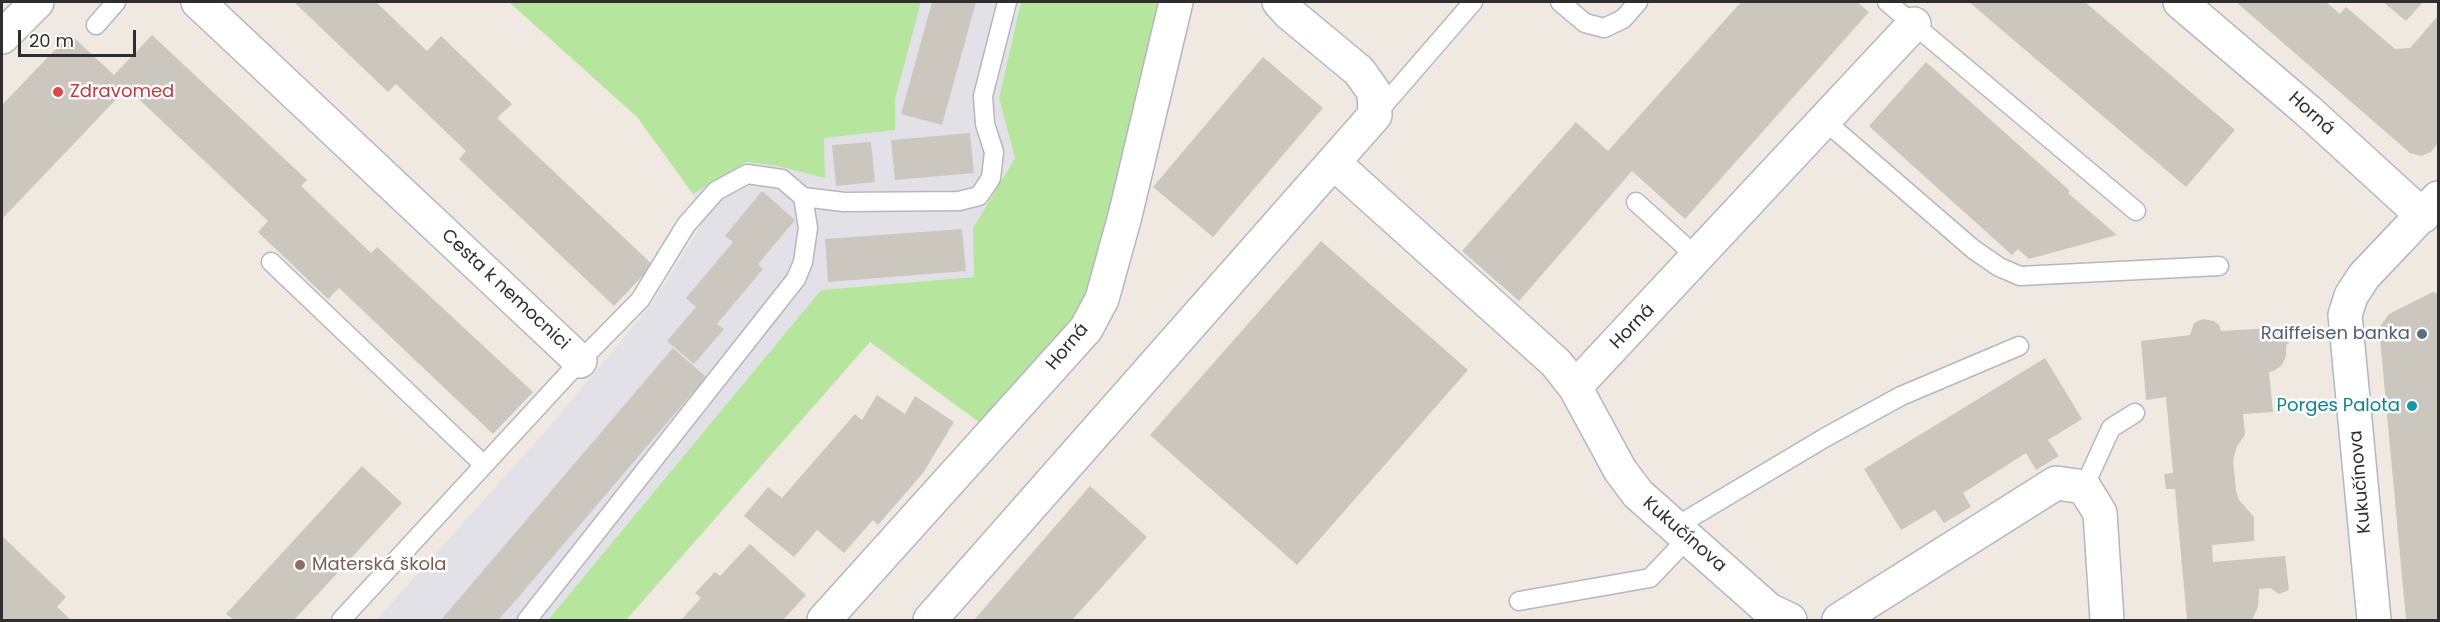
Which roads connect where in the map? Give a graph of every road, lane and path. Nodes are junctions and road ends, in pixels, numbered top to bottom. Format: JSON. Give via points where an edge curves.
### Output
{"nodes":[{"id":1,"x":37,"y":2,"type":"edge"},
{"id":2,"x":116,"y":2,"type":"edge"},
{"id":3,"x":198,"y":2,"type":"edge"},
{"id":4,"x":1007,"y":2,"type":"edge"},
{"id":5,"x":1176,"y":2,"type":"edge"},
{"id":6,"x":1279,"y":2,"type":"edge"},
{"id":7,"x":1473,"y":2,"type":"edge"},
{"id":8,"x":1560,"y":2,"type":"edge"},
{"id":9,"x":1638,"y":2,"type":"edge"},
{"id":10,"x":1887,"y":2,"type":"edge"},
{"id":11,"x":2180,"y":2,"type":"edge"},
{"id":12,"x":1914,"y":24,"type":"junction"},
{"id":13,"x":96,"y":25,"type":"dead end"},
{"id":14,"x":2,"y":37,"type":"edge"},
{"id":15,"x":1375,"y":115,"type":"junction"},
{"id":16,"x":1825,"y":121,"type":"junction"},
{"id":17,"x":1334,"y":163,"type":"junction"},
{"id":18,"x":803,"y":197,"type":"junction"},
{"id":19,"x":1636,"y":202,"type":"dead end"},
{"id":20,"x":2136,"y":211,"type":"dead end"},
{"id":21,"x":2433,"y":214,"type":"edge"},
{"id":22,"x":1698,"y":258,"type":"junction"},
{"id":23,"x":271,"y":262,"type":"dead end"},
{"id":24,"x":2219,"y":266,"type":"dead end"},
{"id":25,"x":2019,"y":346,"type":"dead end"},
{"id":26,"x":580,"y":360,"type":"junction"},
{"id":27,"x":1575,"y":387,"type":"junction"},
{"id":28,"x":2135,"y":413,"type":"dead end"},
{"id":29,"x":484,"y":465,"type":"junction"},
{"id":30,"x":2084,"y":487,"type":"junction"},
{"id":31,"x":1682,"y":532,"type":"junction"},
{"id":32,"x":1519,"y":601,"type":"dead end"},
{"id":33,"x":1776,"y":617,"type":"edge"},
{"id":34,"x":341,"y":621,"type":"edge"},
{"id":35,"x":527,"y":621,"type":"edge"},
{"id":36,"x":824,"y":621,"type":"edge"},
{"id":37,"x":930,"y":621,"type":"edge"},
{"id":38,"x":1839,"y":621,"type":"edge"},
{"id":39,"x":2107,"y":621,"type":"edge"},
{"id":40,"x":2374,"y":621,"type":"edge"}],
"edges":[{"from":1,"to":14,"type":"street"},
{"from":2,"to":13,"type":"lane"},
{"from":3,"to":26,"type":"street","name":"Cesta k nemocnici"},
{"from":4,"to":18,"type":"lane","via":[[983,96],[985,124],[994,152],[991,178],[979,196],[959,201],[855,202]]},
{"from":5,"to":36,"type":"street","name":"Horná","via":[[1122,227],[1102,299],[1086,329]]},
{"from":6,"to":15,"type":"street","via":[[1359,71],[1374,92]]},
{"from":7,"to":15,"type":"lane"},
{"from":8,"to":9,"type":"lane","via":[[1585,23],[1604,28],[1623,19]]},
{"from":10,"to":12,"type":"lane"},
{"from":11,"to":21,"type":"street","name":"Horná"},
{"from":12,"to":16,"type":"street","name":"Horná"},
{"from":12,"to":20,"type":"lane"},
{"from":15,"to":17,"type":"street"},
{"from":16,"to":22,"type":"street","name":"Horná"},
{"from":16,"to":24,"type":"lane","via":[[1973,249],[2020,276]]},
{"from":17,"to":27,"type":"street","via":[[1556,363]]},
{"from":17,"to":37,"type":"street"},
{"from":18,"to":26,"type":"lane","via":[[782,179],[747,174],[716,191],[686,225],[640,300]]},
{"from":18,"to":35,"type":"lane","via":[[808,228],[796,279]]},
{"from":19,"to":22,"type":"lane"},
{"from":21,"to":40,"type":"street","name":"Kukučínova","via":[[2364,276],[2345,315]]},
{"from":22,"to":27,"type":"street","name":"Horná"},
{"from":23,"to":29,"type":"lane"},
{"from":25,"to":31,"type":"lane","via":[[1902,396],[1826,437]]},
{"from":26,"to":29,"type":"lane","name":"Cesta k nemocnici"},
{"from":27,"to":31,"type":"street","name":"Kukučínova","via":[[1626,478],[1650,507]]},
{"from":28,"to":30,"type":"lane","via":[[2111,428]]},
{"from":29,"to":34,"type":"lane","name":"Cesta k nemocnici"},
{"from":30,"to":38,"type":"street","via":[[2056,483]]},
{"from":30,"to":39,"type":"street","via":[[2100,513]]},
{"from":31,"to":32,"type":"lane","via":[[1650,578]]},
{"from":31,"to":33,"type":"street","name":"Kukučínova"}]}
